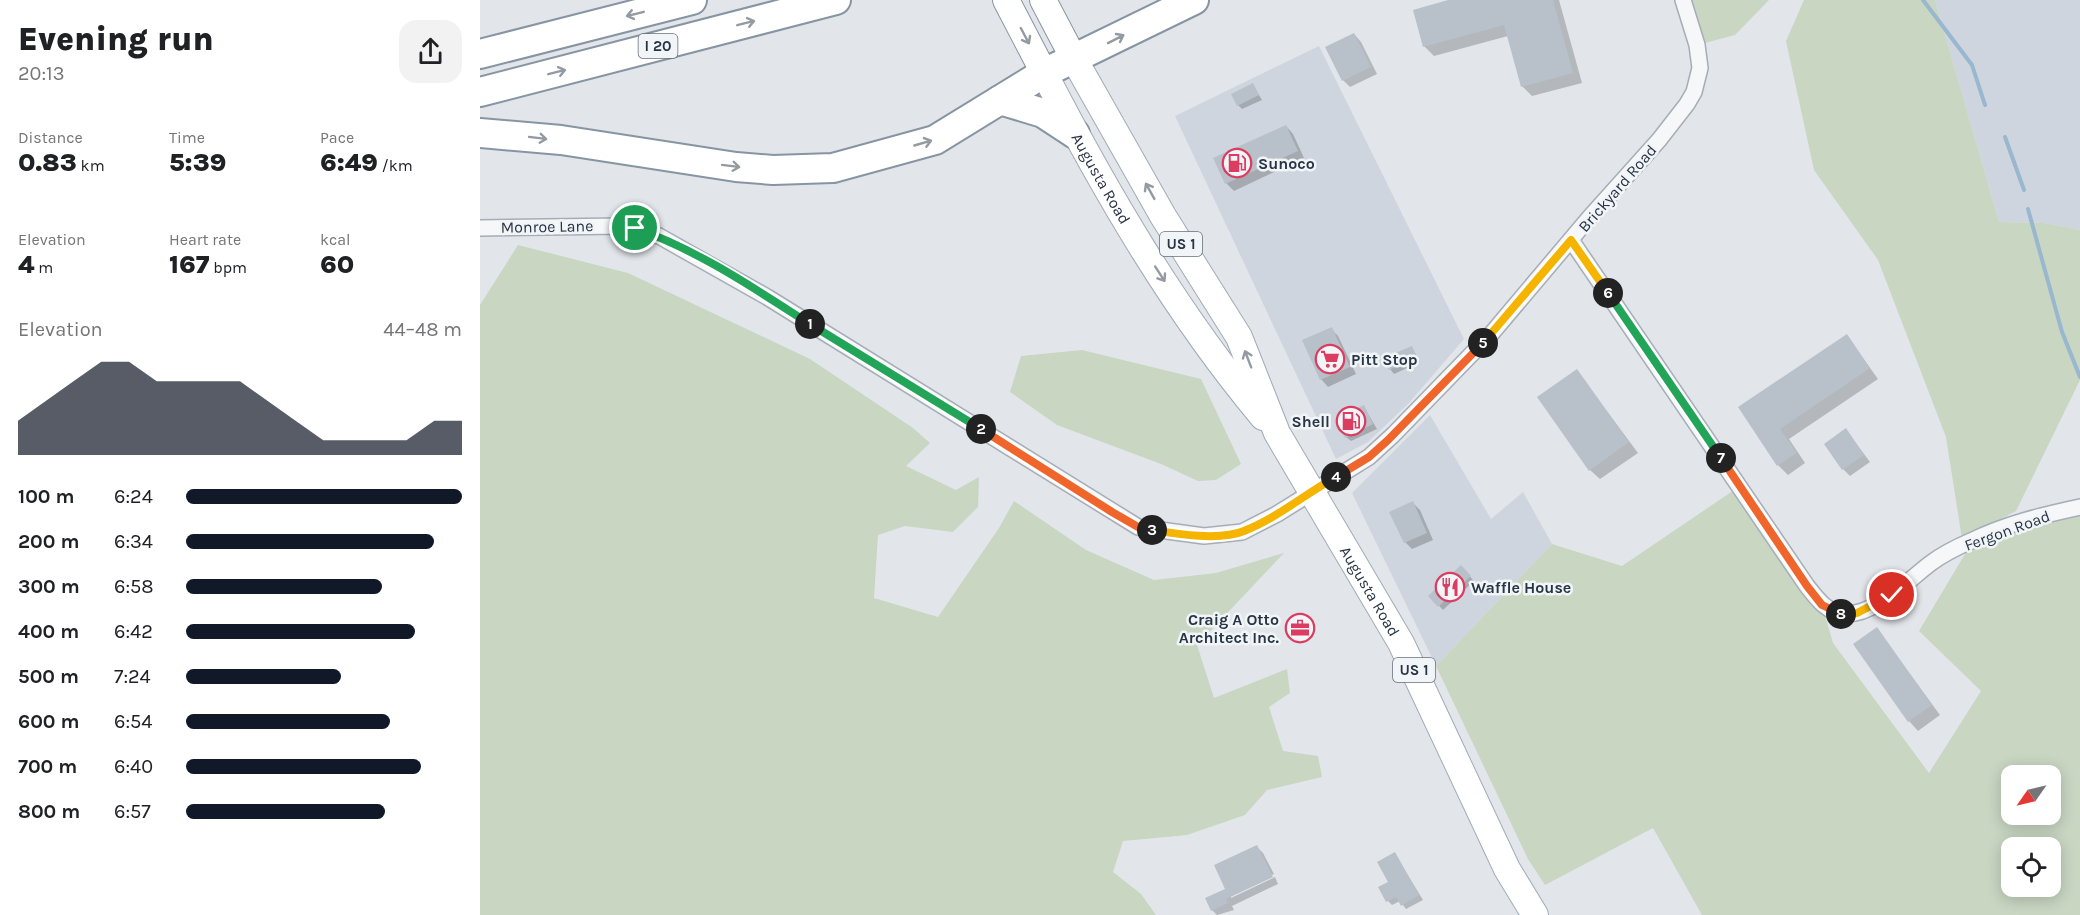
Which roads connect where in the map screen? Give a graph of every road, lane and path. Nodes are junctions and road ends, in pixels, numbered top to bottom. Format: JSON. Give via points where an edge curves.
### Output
{"nodes":[{"id":1,"x":692,"y":0,"type":"edge"},
{"id":2,"x":836,"y":0,"type":"edge"},
{"id":3,"x":1005,"y":0,"type":"edge"},
{"id":4,"x":1043,"y":0,"type":"edge"},
{"id":5,"x":1194,"y":0,"type":"edge"},
{"id":6,"x":1683,"y":0,"type":"edge"},
{"id":7,"x":480,"y":54,"type":"edge"},
{"id":8,"x":1074,"y":60,"type":"junction"},
{"id":9,"x":1044,"y":73,"type":"junction"},
{"id":10,"x":480,"y":92,"type":"edge"},
{"id":11,"x":1000,"y":100,"type":"junction"},
{"id":12,"x":480,"y":133,"type":"edge"},
{"id":13,"x":1075,"y":134,"type":"junction"},
{"id":14,"x":480,"y":228,"type":"edge"},
{"id":15,"x":1571,"y":240,"type":"junction"},
{"id":16,"x":1277,"y":433,"type":"junction"},
{"id":17,"x":1311,"y":491,"type":"junction"},
{"id":18,"x":2080,"y":507,"type":"edge"},
{"id":19,"x":1535,"y":915,"type":"edge"}],
"edges":[{"from":1,"to":7,"type":"highway","number":"I 20","one_way":true},
{"from":10,"to":2,"type":"highway","number":"I 20","one_way":true},
{"from":3,"to":9,"type":"main road","name":"Augusta Road","number":"US 1","one_way":true},
{"from":4,"to":8,"type":"main road","name":"Augusta Road","number":"US 1"},
{"from":8,"to":5,"type":"highway","one_way":true},
{"from":6,"to":15,"type":"street","name":"Brickyard Road","via":[[1700,68],[1694,92],[1659,140]]},
{"from":8,"to":9,"type":"highway"},
{"from":16,"to":8,"type":"main road","name":"Augusta Road","number":"US 1","one_way":true,"via":[[1239,336]]},
{"from":9,"to":11,"type":"highway"},
{"from":9,"to":13,"type":"main road","name":"Augusta Road","number":"US 1"},
{"from":12,"to":11,"type":"highway","one_way":true,"via":[[561,140],[736,167],[834,168],[935,140]]},
{"from":11,"to":13,"type":"highway","via":[[1043,113]]},
{"from":13,"to":16,"type":"main road","name":"Augusta Road","number":"US 1","one_way":true,"via":[[1132,232],[1220,366]]},
{"from":14,"to":17,"type":"street","name":"Monroe Lane","via":[[623,226],[659,236],[767,297],[1138,527],[1204,536],[1242,532]]},
{"from":15,"to":17,"type":"street","name":"Brickyard Road","via":[[1492,333],[1393,435],[1369,457]]},
{"from":15,"to":18,"type":"street","name":"Fergon Road","via":[[1807,586],[1832,611],[1857,613],[1974,539]]},
{"from":16,"to":17,"type":"main road","name":"Augusta Road","number":"US 1"},
{"from":17,"to":19,"type":"main road","name":"Augusta Road","number":"US 1","via":[[1401,643],[1507,869]]}]}
